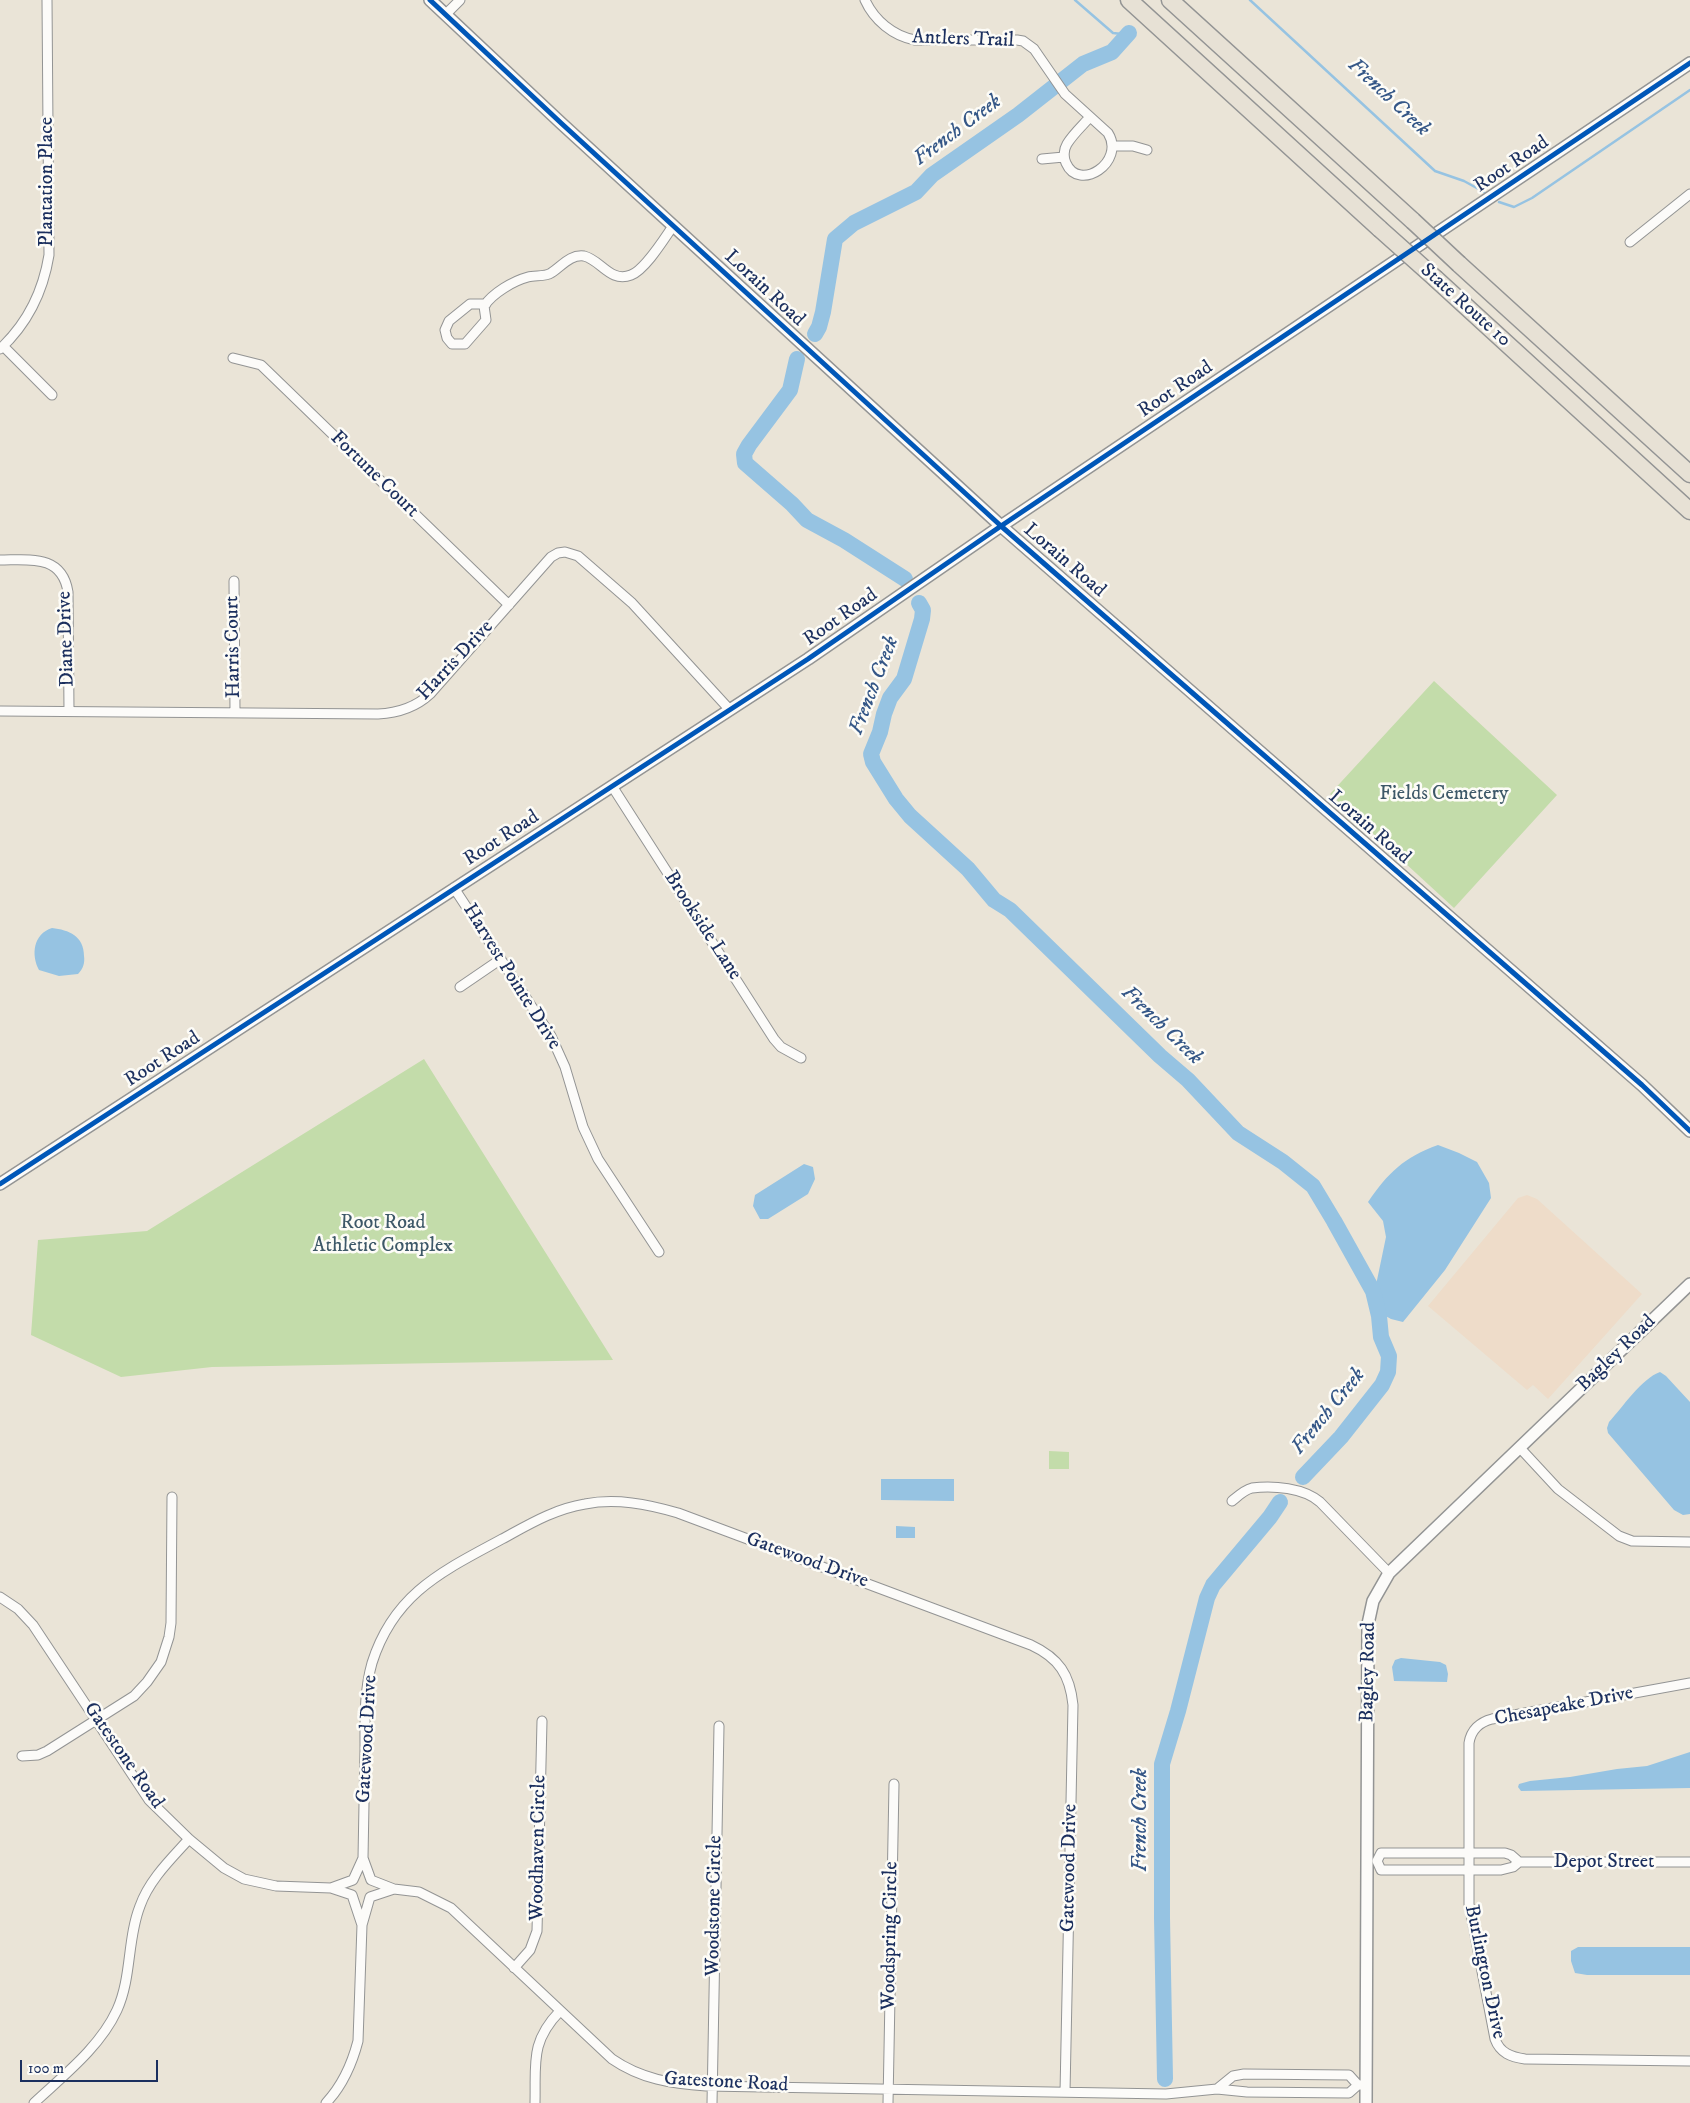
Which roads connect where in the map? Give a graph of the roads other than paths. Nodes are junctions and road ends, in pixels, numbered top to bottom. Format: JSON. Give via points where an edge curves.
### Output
{"nodes":[{"id":1,"x":46,"y":0,"type":"edge"},
{"id":2,"x":430,"y":0,"type":"edge"},
{"id":3,"x":460,"y":0,"type":"edge"},
{"id":4,"x":865,"y":0,"type":"edge"},
{"id":5,"x":1129,"y":0,"type":"edge"},
{"id":6,"x":1170,"y":0,"type":"edge"},
{"id":7,"x":446,"y":14,"type":"junction"},
{"id":8,"x":1690,"y":63,"type":"edge"},
{"id":9,"x":1090,"y":117,"type":"junction"},
{"id":10,"x":1113,"y":146,"type":"junction"},
{"id":11,"x":1147,"y":150,"type":"dead end"},
{"id":12,"x":1064,"y":157,"type":"junction"},
{"id":13,"x":1042,"y":159,"type":"dead end"},
{"id":14,"x":1690,"y":194,"type":"edge"},
{"id":15,"x":673,"y":226,"type":"junction"},
{"id":16,"x":1630,"y":242,"type":"dead end"},
{"id":17,"x":486,"y":304,"type":"junction"},
{"id":18,"x":2,"y":348,"type":"edge"},
{"id":19,"x":233,"y":358,"type":"dead end"},
{"id":20,"x":52,"y":395,"type":"dead end"},
{"id":21,"x":1690,"y":474,"type":"edge"},
{"id":22,"x":1690,"y":511,"type":"edge"},
{"id":23,"x":1001,"y":526,"type":"junction"},
{"id":24,"x":0,"y":560,"type":"edge"},
{"id":25,"x":234,"y":581,"type":"dead end"},
{"id":26,"x":509,"y":605,"type":"junction"},
{"id":27,"x":730,"y":710,"type":"junction"},
{"id":28,"x":0,"y":711,"type":"edge"},
{"id":29,"x":70,"y":711,"type":"junction"},
{"id":30,"x":235,"y":712,"type":"junction"},
{"id":31,"x":612,"y":786,"type":"junction"},
{"id":32,"x":454,"y":888,"type":"junction"},
{"id":33,"x":500,"y":959,"type":"junction"},
{"id":34,"x":460,"y":987,"type":"dead end"},
{"id":35,"x":801,"y":1058,"type":"dead end"},
{"id":36,"x":1690,"y":1131,"type":"edge"},
{"id":37,"x":0,"y":1184,"type":"edge"},
{"id":38,"x":659,"y":1252,"type":"dead end"},
{"id":39,"x":1690,"y":1284,"type":"edge"},
{"id":40,"x":1520,"y":1448,"type":"junction"},
{"id":41,"x":172,"y":1497,"type":"dead end"},
{"id":42,"x":1232,"y":1501,"type":"dead end"},
{"id":43,"x":1690,"y":1542,"type":"edge"},
{"id":44,"x":1389,"y":1573,"type":"junction"},
{"id":45,"x":0,"y":1597,"type":"edge"},
{"id":46,"x":1690,"y":1683,"type":"edge"},
{"id":47,"x":96,"y":1719,"type":"junction"},
{"id":48,"x":542,"y":1721,"type":"dead end"},
{"id":49,"x":719,"y":1726,"type":"dead end"},
{"id":50,"x":22,"y":1756,"type":"dead end"},
{"id":51,"x":894,"y":1784,"type":"dead end"},
{"id":52,"x":189,"y":1839,"type":"junction"},
{"id":53,"x":1469,"y":1853,"type":"junction"},
{"id":54,"x":364,"y":1858,"type":"junction"},
{"id":55,"x":1372,"y":1861,"type":"junction"},
{"id":56,"x":1519,"y":1862,"type":"junction"},
{"id":57,"x":1690,"y":1862,"type":"edge"},
{"id":58,"x":1468,"y":1870,"type":"junction"},
{"id":59,"x":353,"y":1880,"type":"junction"},
{"id":60,"x":371,"y":1880,"type":"junction"},
{"id":61,"x":331,"y":1888,"type":"junction"},
{"id":62,"x":394,"y":1889,"type":"junction"},
{"id":63,"x":352,"y":1895,"type":"junction"},
{"id":64,"x":370,"y":1897,"type":"junction"},
{"id":65,"x":362,"y":1925,"type":"junction"},
{"id":66,"x":514,"y":1968,"type":"junction"},
{"id":67,"x":560,"y":2011,"type":"junction"},
{"id":68,"x":1690,"y":2061,"type":"edge"},
{"id":69,"x":1362,"y":2085,"type":"junction"},
{"id":70,"x":712,"y":2086,"type":"junction"},
{"id":71,"x":888,"y":2088,"type":"junction"},
{"id":72,"x":1217,"y":2089,"type":"junction"},
{"id":73,"x":1065,"y":2092,"type":"junction"},
{"id":74,"x":34,"y":2103,"type":"edge"},
{"id":75,"x":326,"y":2103,"type":"edge"},
{"id":76,"x":535,"y":2103,"type":"edge"},
{"id":77,"x":712,"y":2103,"type":"edge"},
{"id":78,"x":888,"y":2103,"type":"edge"},
{"id":79,"x":1366,"y":2103,"type":"edge"}],
"edges":[{"from":1,"to":18,"type":"street","name":"Plantation Place","via":[[49,254],[34,305]]},
{"from":2,"to":7,"type":"street","name":"Lorain Road"},
{"from":3,"to":7,"type":"street"},
{"from":4,"to":9,"type":"street","name":"Antlers Trail","via":[[882,23],[905,38],[1023,41],[1034,49],[1065,94]]},
{"from":5,"to":22,"type":"highway","name":"State Route 10","bridge":true},
{"from":6,"to":21,"type":"highway","name":"State Route 10","bridge":true},
{"from":7,"to":15,"type":"street","name":"Lorain Road"},
{"from":8,"to":23,"type":"street","name":"Root Road"},
{"from":9,"to":10,"type":"street","name":"Antlers Trail","via":[[1108,133]]},
{"from":9,"to":12,"type":"street","via":[[1067,144]]},
{"from":10,"to":11,"type":"street"},
{"from":10,"to":12,"type":"street","via":[[1109,159],[1091,175],[1076,174],[1070,170]]},
{"from":12,"to":13,"type":"street"},
{"from":14,"to":16,"type":"street"},
{"from":15,"to":17,"type":"street","via":[[640,270],[632,275],[614,275],[585,256],[578,256],[565,261],[549,275],[529,277],[502,290]]},
{"from":15,"to":23,"type":"street","name":"Lorain Road"},
{"from":17,"to":17,"type":"street","via":[[470,304],[449,321],[445,330],[452,344],[465,344],[486,320]]},
{"from":18,"to":20,"type":"street"},
{"from":19,"to":26,"type":"street","name":"Fortune Court","via":[[261,366]]},
{"from":23,"to":27,"type":"street","name":"Root Road"},
{"from":23,"to":36,"type":"street","name":"Lorain Road","via":[[1642,1085]]},
{"from":24,"to":29,"type":"street","name":"Diane Drive","via":[[46,562],[56,568],[66,581]]},
{"from":25,"to":30,"type":"street","name":"Harris Court"},
{"from":26,"to":27,"type":"street","name":"Harris Drive","via":[[551,557],[562,552],[574,554],[632,603]]},
{"from":26,"to":30,"type":"street","name":"Harris Drive","via":[[430,694],[409,708],[378,714]]},
{"from":27,"to":31,"type":"street","name":"Root Road"},
{"from":28,"to":29,"type":"street","name":"Harris Drive"},
{"from":29,"to":30,"type":"street","name":"Harris Drive"},
{"from":31,"to":32,"type":"street","name":"Root Road"},
{"from":31,"to":35,"type":"street","name":"Brookside Lane","via":[[774,1039]]},
{"from":32,"to":33,"type":"street","name":"Harvest Pointe Drive"},
{"from":32,"to":37,"type":"street","name":"Root Road"},
{"from":33,"to":34,"type":"street"},
{"from":33,"to":38,"type":"street","name":"Harvest Pointe Drive","via":[[556,1045],[583,1127],[598,1160]]},
{"from":39,"to":40,"type":"street","name":"Bagley Road"},
{"from":40,"to":43,"type":"street","via":[[1558,1489],[1618,1536],[1632,1541]]},
{"from":40,"to":44,"type":"street","name":"Bagley Road"},
{"from":41,"to":47,"type":"street","via":[[171,1623],[163,1656],[139,1691]]},
{"from":42,"to":44,"type":"street","via":[[1252,1488],[1307,1493],[1320,1502]]},
{"from":44,"to":55,"type":"street","name":"Bagley Road","via":[[1373,1601],[1368,1624]]},
{"from":45,"to":47,"type":"street","name":"Gatestone Road","via":[[18,1608],[34,1625]]},
{"from":46,"to":53,"type":"street","name":"Chesapeake Drive","via":[[1482,1723],[1473,1732],[1469,1743]]},
{"from":47,"to":50,"type":"street","via":[[43,1754]]},
{"from":47,"to":52,"type":"street","name":"Gatestone Road","via":[[149,1800]]},
{"from":48,"to":66,"type":"street","name":"Woodhaven Circle","via":[[537,1931],[530,1950]]},
{"from":49,"to":70,"type":"street","name":"Woodstone Circle"},
{"from":51,"to":71,"type":"street","name":"Woodspring Circle"},
{"from":52,"to":61,"type":"street","name":"Gatestone Road","via":[[224,1868],[250,1881],[276,1886]]},
{"from":52,"to":74,"type":"street","via":[[143,1897],[121,1998],[108,2026]]},
{"from":53,"to":55,"type":"street","name":"Depot Street","via":[[1381,1853]]},
{"from":53,"to":56,"type":"street","name":"Depot Street","via":[[1505,1853]]},
{"from":53,"to":58,"type":"street","name":"Burlington Drive"},
{"from":54,"to":59,"type":"street","name":"Gatewood Drive"},
{"from":54,"to":60,"type":"street","name":"Gatewood Drive"},
{"from":54,"to":73,"type":"street","name":"Gatewood Drive","via":[[368,1678],[383,1637],[403,1605],[438,1574],[557,1511],[583,1504],[619,1502],[678,1513],[1014,1638],[1042,1650],[1058,1663],[1069,1684],[1073,1705]]},
{"from":55,"to":58,"type":"street","name":"Depot Street","via":[[1381,1870]]},
{"from":55,"to":69,"type":"street","name":"Bagley Road"},
{"from":56,"to":57,"type":"street","name":"Depot Street"},
{"from":56,"to":58,"type":"street","name":"Depot Street","via":[[1505,1870]]},
{"from":58,"to":68,"type":"street","name":"Burlington Drive","via":[[1471,1920],[1495,2039],[1504,2052],[1525,2059]]},
{"from":59,"to":60,"type":"street","via":[[363,1876]]},
{"from":59,"to":61,"type":"street","name":"Gatestone Road"},
{"from":59,"to":63,"type":"street","via":[[350,1887]]},
{"from":60,"to":62,"type":"street","name":"Gatestone Road"},
{"from":60,"to":64,"type":"street","via":[[374,1890]]},
{"from":61,"to":63,"type":"street","name":"Gatestone Road"},
{"from":62,"to":64,"type":"street","name":"Gatestone Road"},
{"from":62,"to":66,"type":"street","name":"Gatestone Road","via":[[419,1892],[443,1903]]},
{"from":63,"to":64,"type":"street","via":[[362,1900]]},
{"from":63,"to":65,"type":"street"},
{"from":64,"to":65,"type":"street"},
{"from":65,"to":75,"type":"street","via":[[358,2041],[344,2080]]},
{"from":66,"to":67,"type":"street","name":"Gatestone Road"},
{"from":67,"to":70,"type":"street","name":"Gatestone Road","via":[[612,2059],[632,2071],[663,2082]]},
{"from":67,"to":76,"type":"street","via":[[547,2025],[538,2043]]},
{"from":69,"to":72,"type":"street","name":"Gatestone Road","via":[[1349,2093]]},
{"from":69,"to":72,"type":"street","name":"Gatestone Road","via":[[1350,2075],[1254,2073],[1233,2076]]},
{"from":69,"to":79,"type":"street","name":"Bagley Road"},
{"from":70,"to":71,"type":"street","name":"Gatestone Road"},
{"from":70,"to":77,"type":"street","name":"Woodstone Circle"},
{"from":71,"to":73,"type":"street","name":"Gatestone Road"},
{"from":71,"to":78,"type":"street","name":"Woodspring Circle"},
{"from":72,"to":73,"type":"street","name":"Gatestone Road","via":[[1166,2094]]}]}
